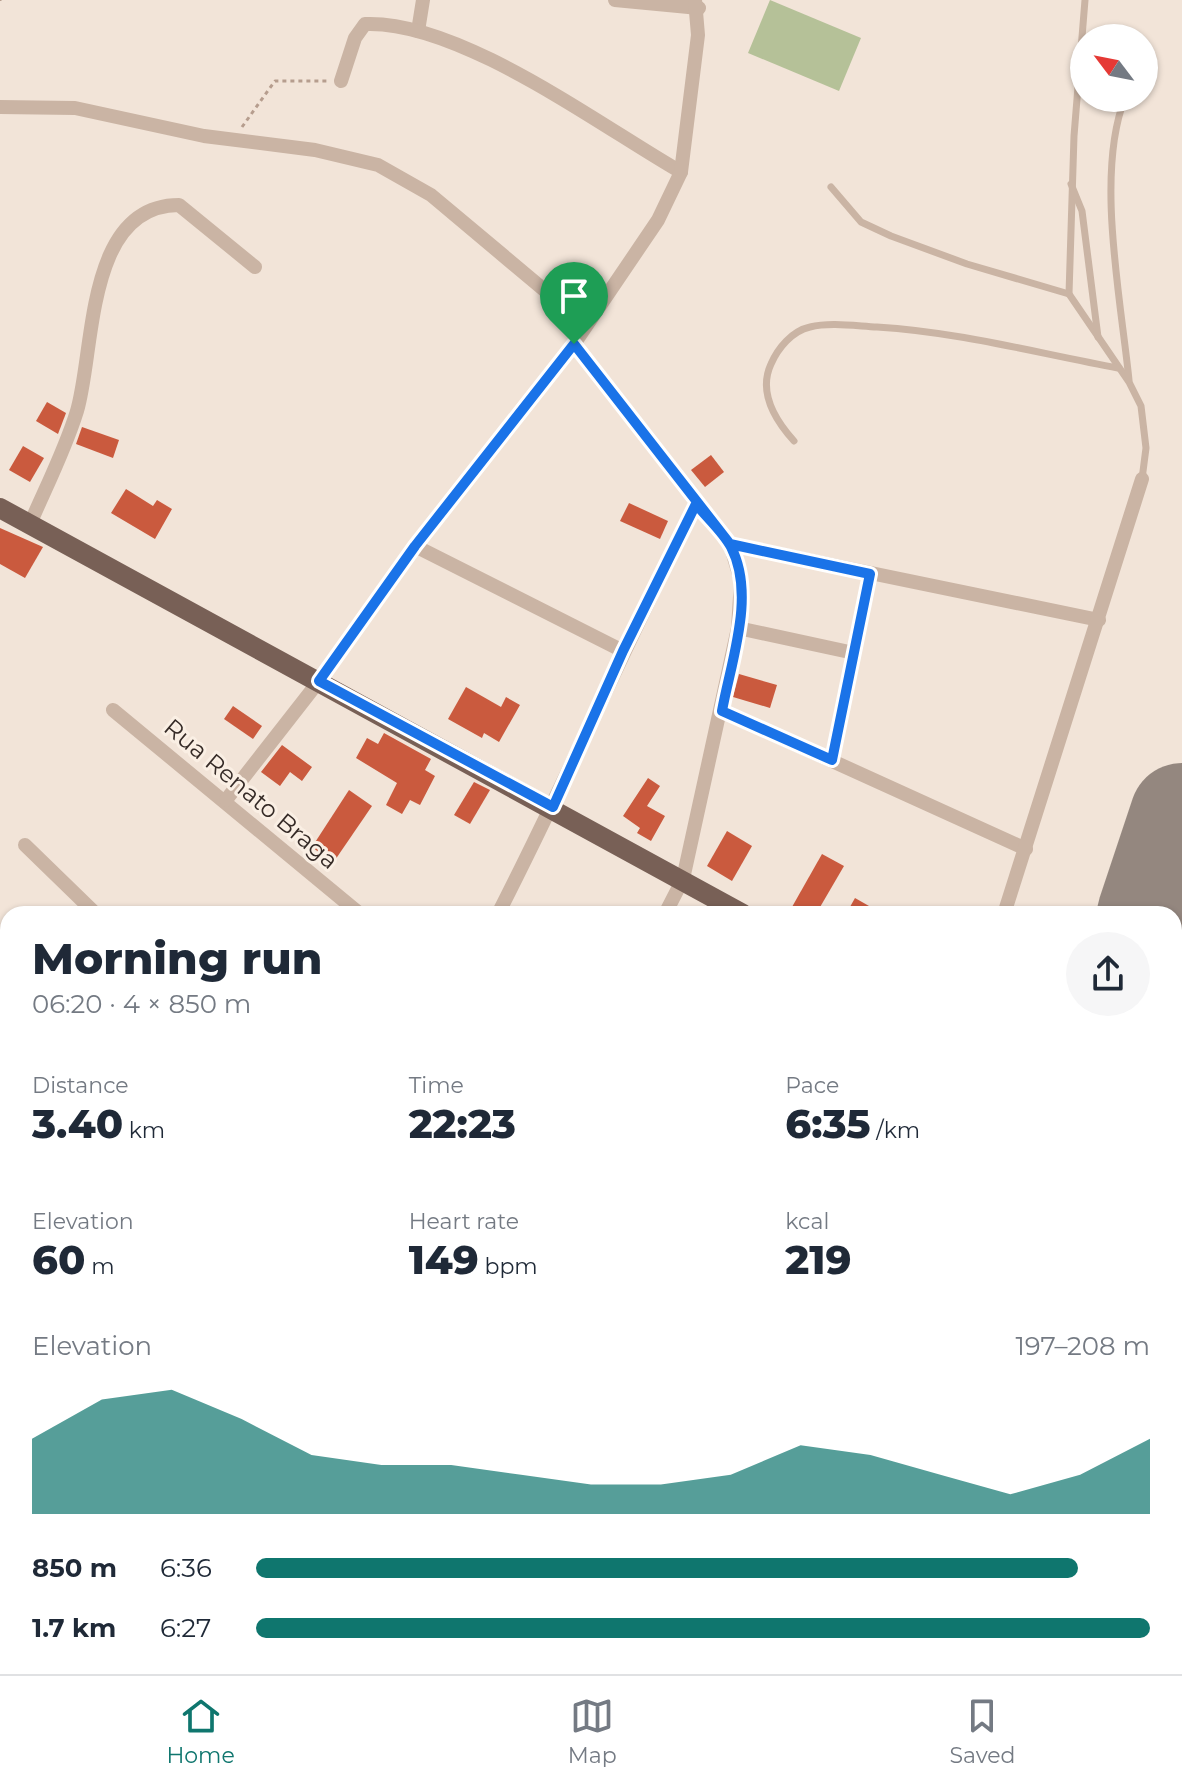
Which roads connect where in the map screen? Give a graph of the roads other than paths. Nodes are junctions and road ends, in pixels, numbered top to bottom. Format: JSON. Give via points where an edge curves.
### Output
{"nodes":[{"id":1,"x":423,"y":0,"type":"edge"},
{"id":2,"x":615,"y":0,"type":"edge"},
{"id":3,"x":1085,"y":0,"type":"edge"},
{"id":4,"x":697,"y":4,"type":"edge"},
{"id":5,"x":418,"y":31,"type":"junction"},
{"id":6,"x":341,"y":81,"type":"road end"},
{"id":7,"x":0,"y":107,"type":"edge"},
{"id":8,"x":1122,"y":112,"type":"edge"},
{"id":9,"x":681,"y":172,"type":"junction"},
{"id":10,"x":1071,"y":184,"type":"junction"},
{"id":11,"x":831,"y":187,"type":"dead end"},
{"id":12,"x":255,"y":267,"type":"dead end"},
{"id":13,"x":1069,"y":294,"type":"junction"},
{"id":14,"x":586,"y":325,"type":"junction"},
{"id":15,"x":1099,"y":339,"type":"junction"},
{"id":16,"x":574,"y":344,"type":"junction"},
{"id":17,"x":1118,"y":368,"type":"junction"},
{"id":18,"x":1129,"y":382,"type":"junction"},
{"id":19,"x":794,"y":441,"type":"dead end"},
{"id":20,"x":1142,"y":479,"type":"joint"},
{"id":21,"x":696,"y":504,"type":"junction"},
{"id":22,"x":0,"y":508,"type":"edge"},
{"id":23,"x":30,"y":524,"type":"junction"},
{"id":24,"x":730,"y":544,"type":"junction"},
{"id":25,"x":415,"y":546,"type":"junction"},
{"id":26,"x":870,"y":574,"type":"junction"},
{"id":27,"x":1099,"y":620,"type":"junction"},
{"id":28,"x":738,"y":628,"type":"junction"},
{"id":29,"x":623,"y":651,"type":"junction"},
{"id":30,"x":854,"y":653,"type":"junction"},
{"id":31,"x":319,"y":681,"type":"junction"},
{"id":32,"x":113,"y":710,"type":"dead end"},
{"id":33,"x":722,"y":711,"type":"junction"},
{"id":34,"x":832,"y":760,"type":"junction"},
{"id":35,"x":226,"y":800,"type":"junction"},
{"id":36,"x":553,"y":807,"type":"junction"},
{"id":37,"x":25,"y":845,"type":"dead end"},
{"id":38,"x":1026,"y":849,"type":"junction"},
{"id":39,"x":683,"y":879,"type":"junction"},
{"id":40,"x":88,"y":906,"type":"edge"},
{"id":41,"x":351,"y":906,"type":"edge"},
{"id":42,"x":502,"y":906,"type":"edge"},
{"id":43,"x":669,"y":906,"type":"edge"},
{"id":44,"x":729,"y":906,"type":"edge"},
{"id":45,"x":1007,"y":906,"type":"edge"}],
"edges":[{"from":1,"to":5,"type":"street"},
{"from":2,"to":4,"type":"street"},
{"from":3,"to":10,"type":"lane"},
{"from":4,"to":9,"type":"street"},
{"from":5,"to":6,"type":"street","via":[[365,24]]},
{"from":5,"to":9,"type":"street","via":[[474,51]]},
{"from":7,"to":14,"type":"street","via":[[75,108],[378,165],[463,219]]},
{"from":8,"to":18,"type":"lane","via":[[1111,184]]},
{"from":9,"to":14,"type":"street","via":[[641,250]]},
{"from":10,"to":13,"type":"lane"},
{"from":10,"to":15,"type":"lane","via":[[1082,211]]},
{"from":11,"to":13,"type":"lane","via":[[861,222],[891,236]]},
{"from":12,"to":23,"type":"street","via":[[179,205],[152,209],[131,225],[101,276],[77,410]]},
{"from":13,"to":15,"type":"lane"},
{"from":14,"to":16,"type":"street"},
{"from":15,"to":17,"type":"lane"},
{"from":16,"to":21,"type":"street"},
{"from":16,"to":25,"type":"street"},
{"from":17,"to":18,"type":"lane"},
{"from":17,"to":19,"type":"lane","via":[[958,335],[811,327],[795,333],[780,348],[767,380],[773,414]]},
{"from":18,"to":20,"type":"lane","via":[[1145,426]]},
{"from":20,"to":27,"type":"street"},
{"from":21,"to":24,"type":"street"},
{"from":21,"to":29,"type":"street"},
{"from":22,"to":23,"type":"main road"},
{"from":23,"to":31,"type":"main road"},
{"from":24,"to":26,"type":"street"},
{"from":24,"to":28,"type":"street","via":[[741,581]]},
{"from":25,"to":29,"type":"street"},
{"from":25,"to":31,"type":"street"},
{"from":26,"to":27,"type":"street"},
{"from":26,"to":30,"type":"street"},
{"from":27,"to":38,"type":"street"},
{"from":28,"to":30,"type":"street"},
{"from":28,"to":33,"type":"street"},
{"from":29,"to":36,"type":"street"},
{"from":30,"to":34,"type":"street"},
{"from":31,"to":35,"type":"street"},
{"from":31,"to":36,"type":"main road"},
{"from":32,"to":35,"type":"street","name":"Rua Renato Braga"},
{"from":33,"to":34,"type":"street"},
{"from":33,"to":39,"type":"street"},
{"from":34,"to":38,"type":"street"},
{"from":35,"to":41,"type":"street","name":"Rua Renato Braga"},
{"from":36,"to":39,"type":"main road"},
{"from":36,"to":42,"type":"street"},
{"from":37,"to":40,"type":"street"},
{"from":38,"to":45,"type":"street"},
{"from":39,"to":43,"type":"street"},
{"from":39,"to":44,"type":"main road"}]}
